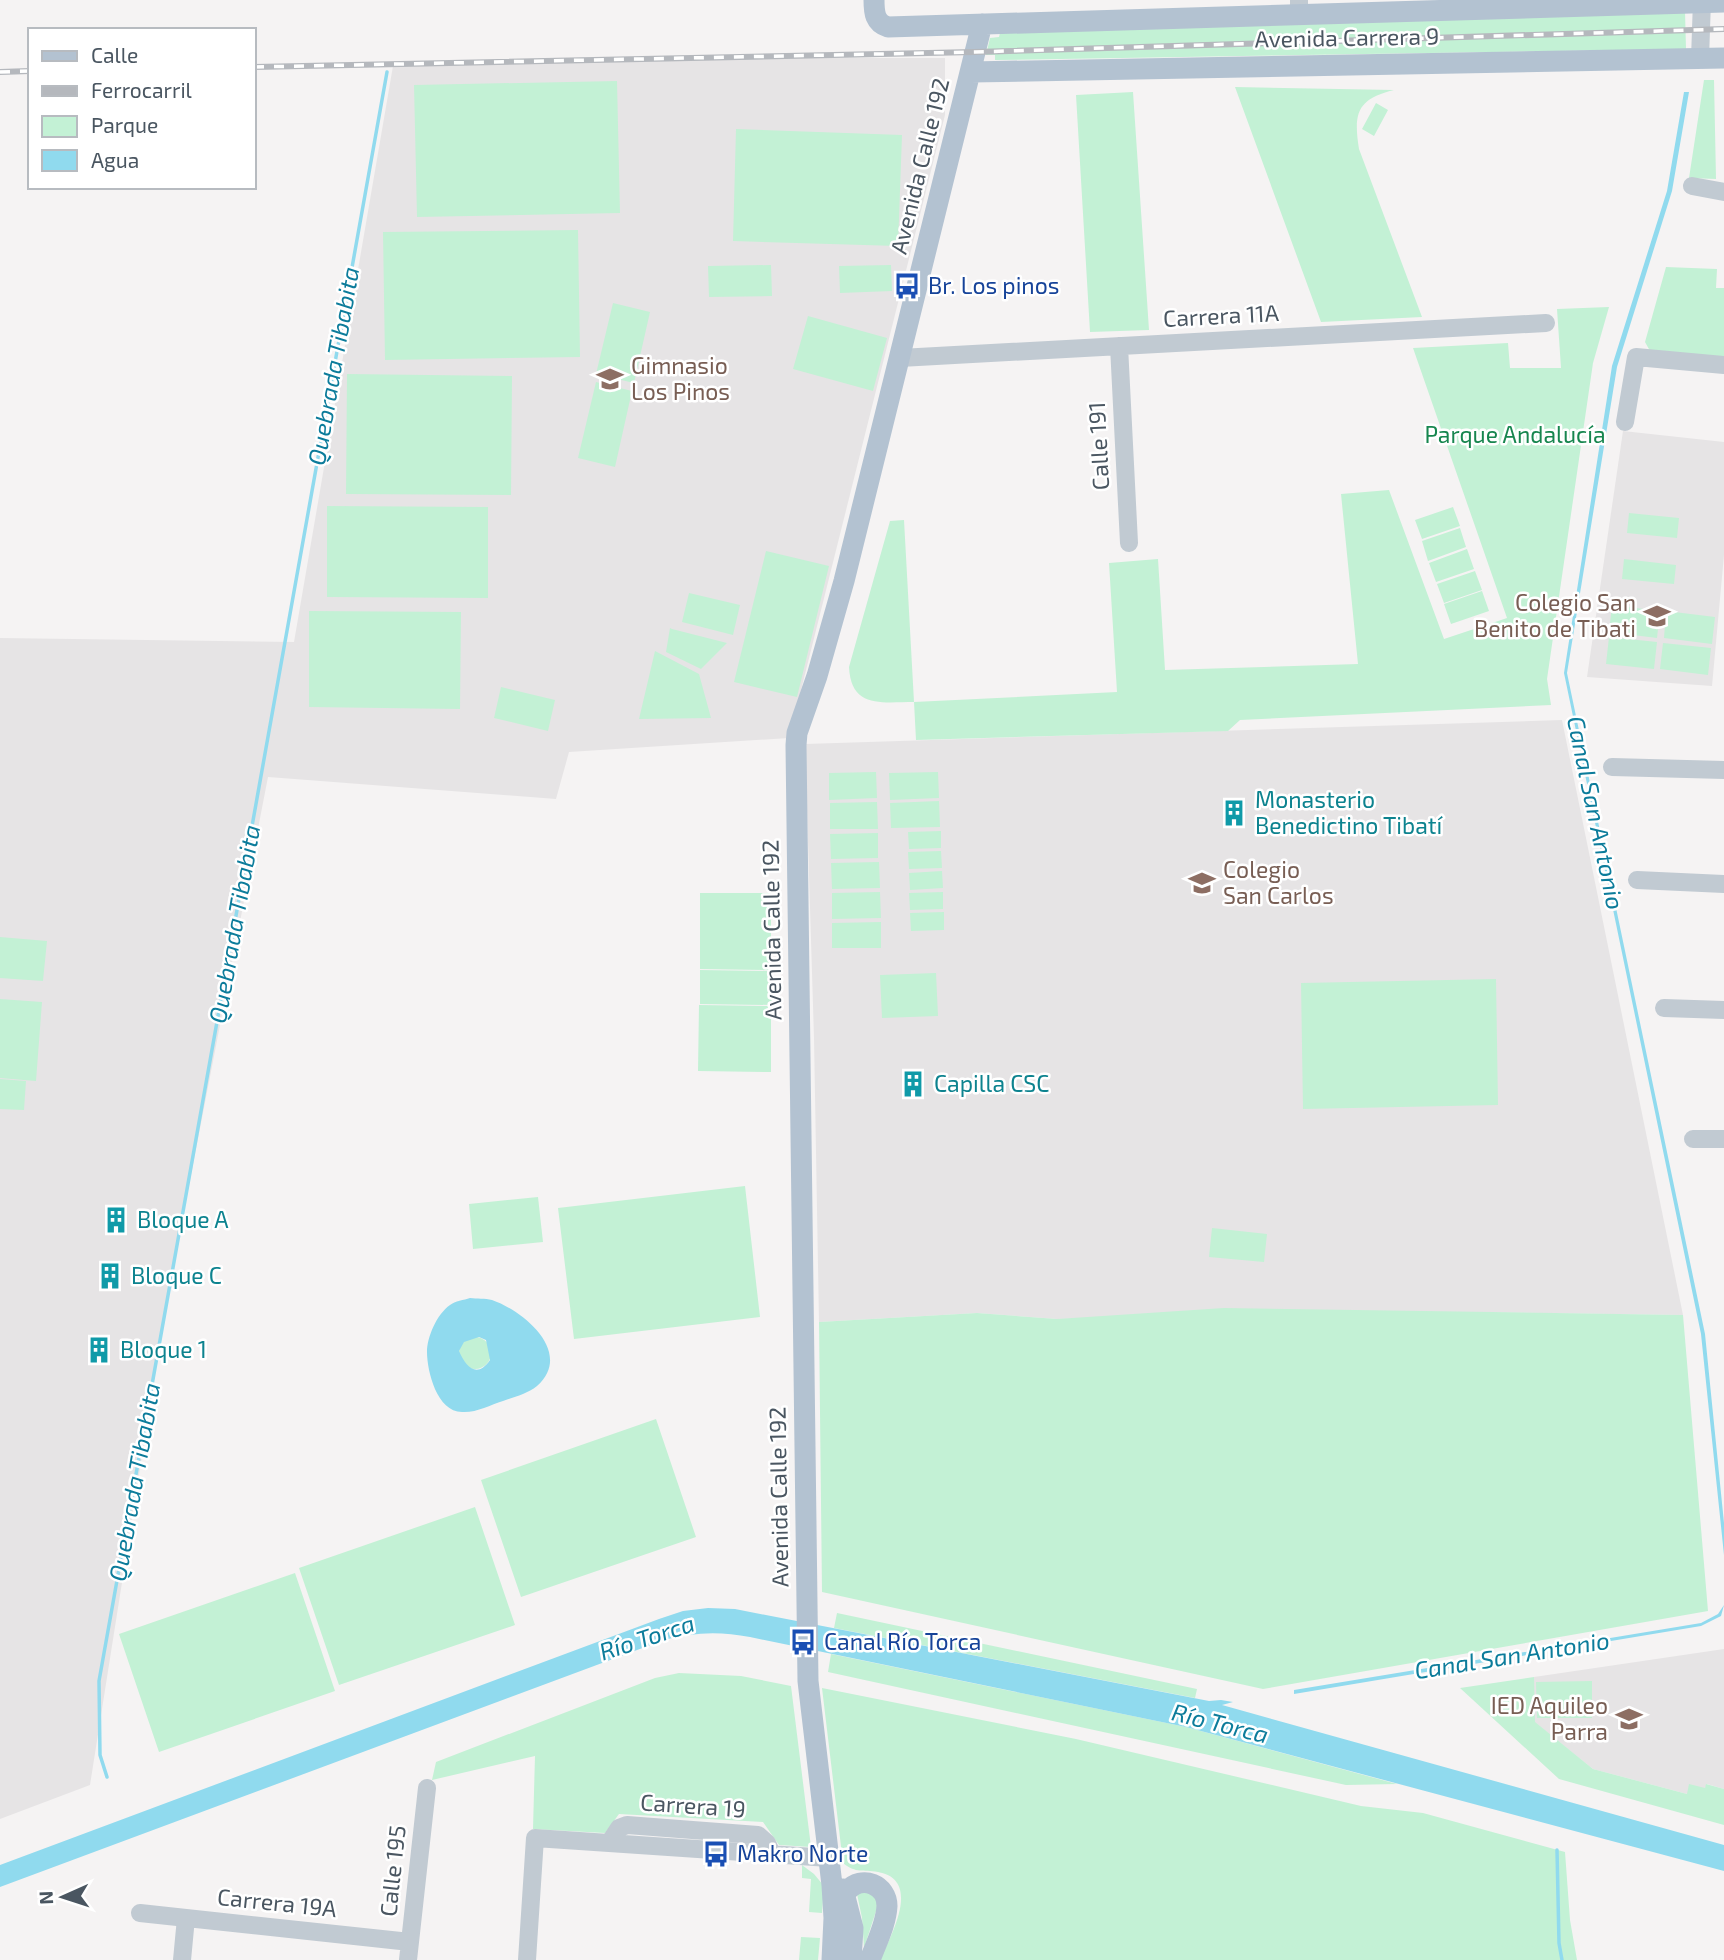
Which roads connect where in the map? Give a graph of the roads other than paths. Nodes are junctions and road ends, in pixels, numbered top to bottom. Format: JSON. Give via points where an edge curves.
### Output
{"nodes":[{"id":1,"x":874,"y":0,"type":"edge"},
{"id":2,"x":1702,"y":1,"type":"edge"},
{"id":3,"x":1724,"y":2,"type":"edge"},
{"id":4,"x":1299,"y":7,"type":"edge"},
{"id":5,"x":1274,"y":8,"type":"edge"},
{"id":6,"x":982,"y":24,"type":"junction"},
{"id":7,"x":1724,"y":58,"type":"edge"},
{"id":8,"x":1700,"y":59,"type":"junction"},
{"id":9,"x":971,"y":72,"type":"junction"},
{"id":10,"x":1692,"y":186,"type":"dead end"},
{"id":11,"x":1724,"y":192,"type":"edge"},
{"id":12,"x":1546,"y":323,"type":"dead end"},
{"id":13,"x":1119,"y":346,"type":"junction"},
{"id":14,"x":900,"y":358,"type":"junction"},
{"id":15,"x":1724,"y":365,"type":"edge"},
{"id":16,"x":1625,"y":422,"type":"dead end"},
{"id":17,"x":1129,"y":543,"type":"dead end"},
{"id":18,"x":1612,"y":767,"type":"dead end"},
{"id":19,"x":1724,"y":770,"type":"edge"},
{"id":20,"x":1637,"y":880,"type":"dead end"},
{"id":21,"x":1724,"y":884,"type":"edge"},
{"id":22,"x":1664,"y":1008,"type":"dead end"},
{"id":23,"x":1724,"y":1010,"type":"edge"},
{"id":24,"x":1693,"y":1139,"type":"dead end"},
{"id":25,"x":1724,"y":1139,"type":"edge"},
{"id":26,"x":427,"y":1788,"type":"dead end"},
{"id":27,"x":829,"y":1858,"type":"junction"},
{"id":28,"x":845,"y":1893,"type":"junction"},
{"id":29,"x":140,"y":1913,"type":"dead end"},
{"id":30,"x":186,"y":1918,"type":"junction"},
{"id":31,"x":834,"y":1918,"type":"junction"},
{"id":32,"x":409,"y":1951,"type":"edge"},
{"id":33,"x":182,"y":1960,"type":"edge"},
{"id":34,"x":527,"y":1960,"type":"edge"},
{"id":35,"x":832,"y":1960,"type":"edge"},
{"id":36,"x":851,"y":1960,"type":"edge"},
{"id":37,"x":870,"y":1960,"type":"edge"}],
"edges":[{"from":1,"to":6,"type":"main road","name":"Avenida Carrera 9","via":[[875,16],[888,27]]},
{"from":2,"to":3,"type":"main road","name":"Avenida Carrera 9"},
{"from":2,"to":4,"type":"main road","name":"Avenida Carrera 9"},
{"from":2,"to":8,"type":"street"},
{"from":4,"to":5,"type":"main road","name":"Avenida Carrera 9"},
{"from":5,"to":6,"type":"main road","name":"Avenida Carrera 9"},
{"from":6,"to":9,"type":"main road","name":"Avenida Calle 192"},
{"from":7,"to":8,"type":"main road","name":"Avenida Carrera 9"},
{"from":8,"to":9,"type":"main road","name":"Avenida Carrera 9"},
{"from":9,"to":14,"type":"main road","name":"Avenida Calle 192"},
{"from":10,"to":11,"type":"street"},
{"from":12,"to":13,"type":"street","name":"Carrera 11A"},
{"from":13,"to":14,"type":"street","name":"Carrera 11A"},
{"from":13,"to":17,"type":"street","name":"Calle 191"},
{"from":14,"to":27,"type":"main road","name":"Avenida Calle 192","via":[[796,745],[808,1657]]},
{"from":15,"to":16,"type":"street","via":[[1636,358]]},
{"from":18,"to":19,"type":"street"},
{"from":20,"to":21,"type":"street"},
{"from":22,"to":23,"type":"street"},
{"from":24,"to":25,"type":"street"},
{"from":26,"to":32,"type":"street","name":"Calle 195"},
{"from":27,"to":28,"type":"main road","name":"Avenida Calle 192"},
{"from":27,"to":31,"type":"main road","name":"Avenida Calle 192"},
{"from":27,"to":34,"type":"street","name":"Carrera 19","via":[[535,1838]]},
{"from":28,"to":31,"type":"main road"},
{"from":28,"to":36,"type":"main road","name":"Avenida Calle 192","via":[[853,1928]]},
{"from":28,"to":37,"type":"main road","via":[[866,1882],[886,1897],[884,1922]]},
{"from":29,"to":30,"type":"street","name":"Carrera 19A"},
{"from":30,"to":32,"type":"street","name":"Carrera 19A"},
{"from":30,"to":33,"type":"street"},
{"from":31,"to":35,"type":"main road","name":"Avenida Calle 192"}]}
